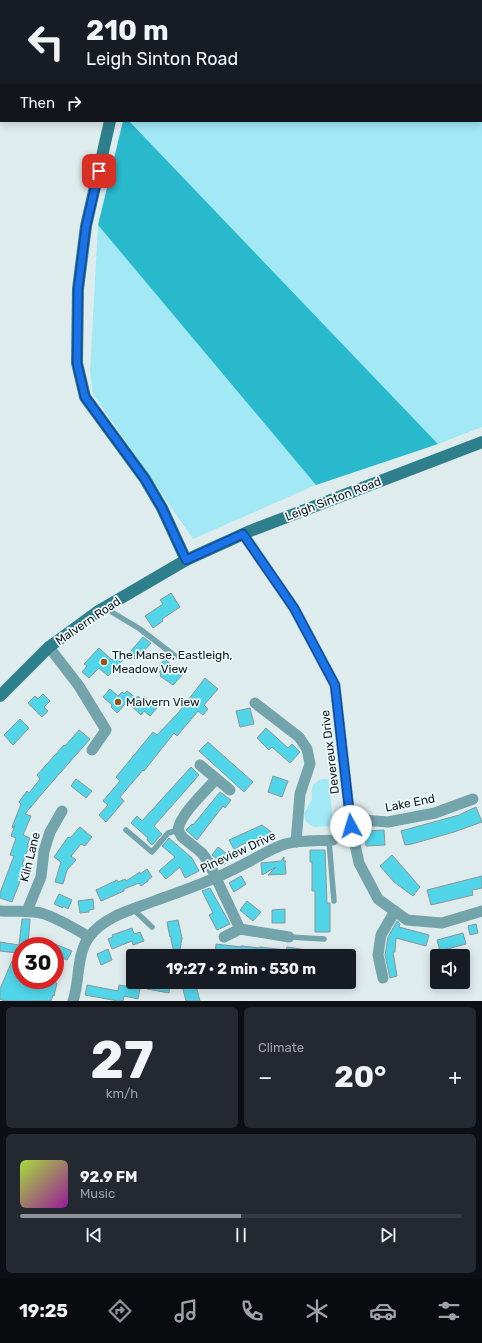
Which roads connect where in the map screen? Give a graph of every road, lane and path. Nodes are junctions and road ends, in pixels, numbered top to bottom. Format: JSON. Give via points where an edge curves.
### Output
{"nodes":[{"id":1,"x":110,"y":122,"type":"edge"},
{"id":2,"x":482,"y":442,"type":"edge"},
{"id":3,"x":243,"y":534,"type":"junction"},
{"id":4,"x":186,"y":560,"type":"junction"},
{"id":5,"x":105,"y":608,"type":"junction"},
{"id":6,"x":49,"y":647,"type":"junction"},
{"id":7,"x":175,"y":656,"type":"dead end"},
{"id":8,"x":0,"y":696,"type":"edge"},
{"id":9,"x":255,"y":703,"type":"dead end"},
{"id":10,"x":92,"y":750,"type":"dead end"},
{"id":11,"x":200,"y":765,"type":"dead end"},
{"id":12,"x":216,"y":779,"type":"junction"},
{"id":13,"x":230,"y":790,"type":"dead end"},
{"id":14,"x":473,"y":799,"type":"dead end"},
{"id":15,"x":62,"y":811,"type":"dead end"},
{"id":16,"x":350,"y":819,"type":"junction"},
{"id":17,"x":126,"y":830,"type":"dead end"},
{"id":18,"x":178,"y":830,"type":"junction"},
{"id":19,"x":331,"y":840,"type":"joint"},
{"id":20,"x":296,"y":842,"type":"junction"},
{"id":21,"x":216,"y":877,"type":"junction"},
{"id":22,"x":334,"y":900,"type":"dead end"},
{"id":23,"x":132,"y":909,"type":"junction"},
{"id":24,"x":0,"y":911,"type":"edge"},
{"id":25,"x":27,"y":911,"type":"junction"},
{"id":26,"x":396,"y":911,"type":"junction"},
{"id":27,"x":482,"y":911,"type":"edge"},
{"id":28,"x":152,"y":927,"type":"dead end"},
{"id":29,"x":240,"y":929,"type":"junction"},
{"id":30,"x":89,"y":937,"type":"junction"},
{"id":31,"x":224,"y":937,"type":"dead end"},
{"id":32,"x":289,"y":937,"type":"joint"},
{"id":33,"x":324,"y":939,"type":"dead end"},
{"id":34,"x":383,"y":978,"type":"dead end"},
{"id":35,"x":73,"y":1001,"type":"edge"}],
"edges":[{"from":1,"to":4,"type":"main road","via":[[86,226],[78,289],[77,363],[85,397],[145,479],[162,508]]},
{"from":2,"to":3,"type":"main road","name":"Leigh Sinton Road"},
{"from":3,"to":4,"type":"main road","name":"Leigh Sinton Road"},
{"from":3,"to":16,"type":"street","name":"Devereux Drive","via":[[294,608],[335,685]]},
{"from":4,"to":5,"type":"main road","name":"Malvern Road"},
{"from":5,"to":6,"type":"main road","name":"Malvern Road"},
{"from":5,"to":7,"type":"lane","via":[[140,628]]},
{"from":6,"to":8,"type":"main road","name":"Malvern Road"},
{"from":6,"to":10,"type":"street","via":[[79,686],[106,730]]},
{"from":9,"to":20,"type":"street","via":[[298,737],[307,749],[310,764],[300,794]]},
{"from":11,"to":12,"type":"street"},
{"from":12,"to":13,"type":"street"},
{"from":12,"to":18,"type":"street","via":[[184,815],[179,822]]},
{"from":14,"to":16,"type":"street","name":"Lake End","via":[[435,812],[388,822]]},
{"from":15,"to":25,"type":"street","name":"Kiln Lane","via":[[50,832],[44,851],[41,877]]},
{"from":16,"to":26,"type":"street","name":"Devereux Drive","via":[[359,863],[378,899]]},
{"from":17,"to":18,"type":"lane","via":[[152,852],[168,834]]},
{"from":18,"to":21,"type":"street","via":[[182,837],[202,853]]},
{"from":19,"to":20,"type":"street","name":"Pineview Drive"},
{"from":19,"to":22,"type":"lane"},
{"from":20,"to":21,"type":"street","name":"Pineview Drive","via":[[274,848]]},
{"from":21,"to":23,"type":"street","name":"Pineview Drive"},
{"from":21,"to":29,"type":"street"},
{"from":23,"to":28,"type":"lane"},
{"from":23,"to":30,"type":"street","via":[[108,920]]},
{"from":24,"to":25,"type":"street"},
{"from":25,"to":30,"type":"street","via":[[52,918]]},
{"from":26,"to":27,"type":"street","name":"Devereux Drive","via":[[407,920],[442,923]]},
{"from":26,"to":34,"type":"street","via":[[381,935],[378,955]]},
{"from":29,"to":31,"type":"street"},
{"from":29,"to":32,"type":"street"},
{"from":30,"to":35,"type":"street","via":[[81,955]]},
{"from":32,"to":33,"type":"lane"}]}
